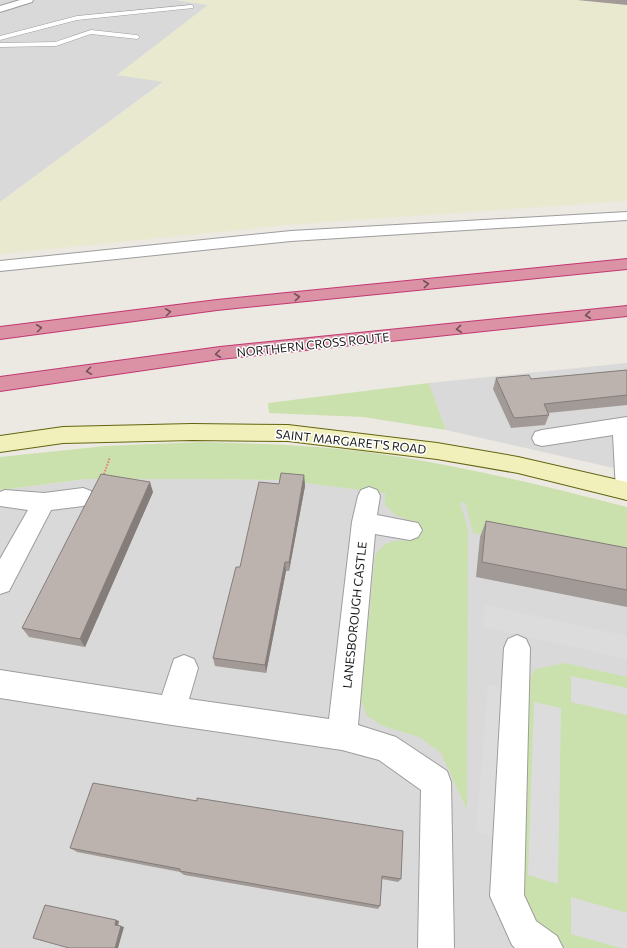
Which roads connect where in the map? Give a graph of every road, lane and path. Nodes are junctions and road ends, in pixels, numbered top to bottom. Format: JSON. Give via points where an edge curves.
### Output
{"nodes":[{"id":1,"x":29,"y":0,"type":"edge"},
{"id":2,"x":191,"y":7,"type":"dead end"},
{"id":3,"x":0,"y":9,"type":"edge"},
{"id":4,"x":137,"y":37,"type":"dead end"},
{"id":5,"x":0,"y":38,"type":"edge"},
{"id":6,"x":0,"y":45,"type":"edge"},
{"id":7,"x":627,"y":216,"type":"edge"},
{"id":8,"x":627,"y":264,"type":"edge"},
{"id":9,"x":0,"y":266,"type":"edge"},
{"id":10,"x":627,"y":312,"type":"edge"},
{"id":11,"x":0,"y":333,"type":"edge"},
{"id":12,"x":0,"y":384,"type":"edge"},
{"id":13,"x":625,"y":425,"type":"edge"},
{"id":14,"x":542,"y":438,"type":"dead end"},
{"id":15,"x":0,"y":444,"type":"edge"},
{"id":16,"x":110,"y":456,"type":"dead end"},
{"id":17,"x":627,"y":491,"type":"edge"},
{"id":18,"x":369,"y":496,"type":"dead end"},
{"id":19,"x":82,"y":497,"type":"joint"},
{"id":20,"x":5,"y":499,"type":"dead end"},
{"id":21,"x":44,"y":502,"type":"junction"},
{"id":22,"x":364,"y":522,"type":"junction"},
{"id":23,"x":410,"y":530,"type":"dead end"},
{"id":24,"x":0,"y":583,"type":"edge"},
{"id":25,"x":517,"y":648,"type":"dead end"},
{"id":26,"x":184,"y":668,"type":"dead end"},
{"id":27,"x":0,"y":684,"type":"edge"},
{"id":28,"x":172,"y":711,"type":"junction"},
{"id":29,"x":342,"y":735,"type":"junction"},
{"id":30,"x":436,"y":948,"type":"edge"},
{"id":31,"x":545,"y":948,"type":"edge"}],
"edges":[{"from":1,"to":3,"type":"street"},
{"from":2,"to":5,"type":"lane","via":[[77,18]]},
{"from":4,"to":6,"type":"lane","via":[[91,32],[56,44]]},
{"from":7,"to":9,"type":"street","via":[[291,236]]},
{"from":11,"to":8,"type":"highway","one_way":true,"via":[[217,305]]},
{"from":10,"to":12,"type":"highway","name":"NORTHERN CROSS ROUTE","one_way":true,"via":[[220,353]]},
{"from":13,"to":14,"type":"street"},
{"from":13,"to":17,"type":"street"},
{"from":15,"to":17,"type":"main road","name":"SAINT MARGARET'S ROAD","via":[[63,435],[288,433],[437,451],[518,465]]},
{"from":16,"to":19,"type":"path","via":[[93,496]]},
{"from":18,"to":22,"type":"street","name":"LANESBOROUGH CASTLE"},
{"from":19,"to":21,"type":"street"},
{"from":20,"to":21,"type":"street"},
{"from":21,"to":24,"type":"street"},
{"from":22,"to":23,"type":"street"},
{"from":22,"to":29,"type":"street","name":"LANESBOROUGH CASTLE"},
{"from":25,"to":31,"type":"street","via":[[508,896],[524,933]]},
{"from":26,"to":28,"type":"street"},
{"from":27,"to":28,"type":"street"},
{"from":28,"to":29,"type":"street"},
{"from":29,"to":30,"type":"street","via":[[386,747],[436,782]]}]}
